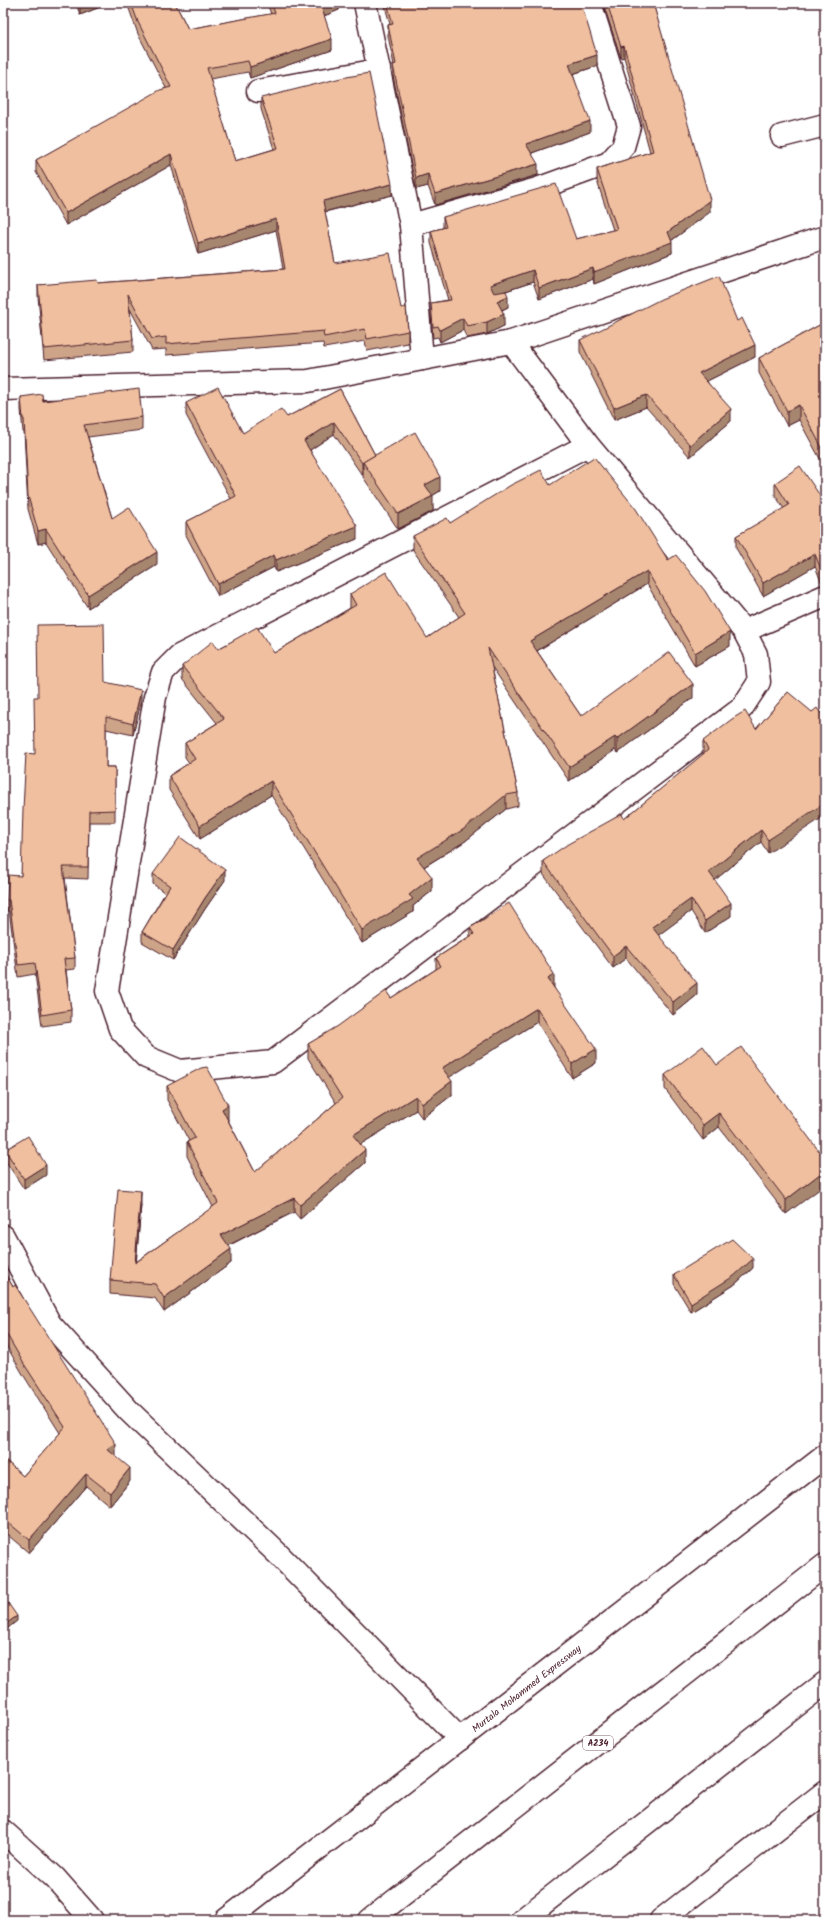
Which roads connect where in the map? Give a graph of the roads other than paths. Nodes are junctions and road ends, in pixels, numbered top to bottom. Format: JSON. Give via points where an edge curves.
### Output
{"nodes":[{"id":1,"x":365,"y":3,"type":"edge"},
{"id":2,"x":590,"y":3,"type":"edge"},
{"id":3,"x":379,"y":70,"type":"junction"},
{"id":4,"x":258,"y":90,"type":"dead end"},
{"id":5,"x":825,"y":125,"type":"edge"},
{"id":6,"x":782,"y":136,"type":"dead end"},
{"id":7,"x":410,"y":225,"type":"junction"},
{"id":8,"x":825,"y":237,"type":"edge"},
{"id":9,"x":511,"y":342,"type":"junction"},
{"id":10,"x":422,"y":359,"type":"junction"},
{"id":11,"x":3,"y":389,"type":"edge"},
{"id":12,"x":588,"y":445,"type":"junction"},
{"id":13,"x":825,"y":596,"type":"edge"},
{"id":14,"x":744,"y":632,"type":"junction"},
{"id":15,"x":3,"y":1236,"type":"edge"},
{"id":16,"x":825,"y":1456,"type":"edge"},
{"id":17,"x":825,"y":1565,"type":"edge"},
{"id":18,"x":825,"y":1683,"type":"edge"},
{"id":19,"x":460,"y":1739,"type":"junction"},
{"id":20,"x":825,"y":1792,"type":"edge"},
{"id":21,"x":3,"y":1831,"type":"edge"},
{"id":22,"x":92,"y":1920,"type":"edge"},
{"id":23,"x":226,"y":1920,"type":"edge"},
{"id":24,"x":370,"y":1920,"type":"edge"},
{"id":25,"x":522,"y":1920,"type":"edge"},
{"id":26,"x":661,"y":1920,"type":"edge"}],
"edges":[{"from":1,"to":3,"type":"main road"},
{"from":2,"to":7,"type":"main road","via":[[629,126],[623,147],[609,163],[537,189]]},
{"from":3,"to":4,"type":"main road"},
{"from":3,"to":7,"type":"main road"},
{"from":5,"to":6,"type":"main road"},
{"from":7,"to":10,"type":"main road"},
{"from":8,"to":9,"type":"main road"},
{"from":9,"to":10,"type":"main road"},
{"from":9,"to":12,"type":"main road"},
{"from":10,"to":11,"type":"main road","via":[[308,381]]},
{"from":12,"to":14,"type":"main road"},
{"from":12,"to":14,"type":"main road","via":[[179,656],[163,672],[155,697],[107,991],[120,1029],[146,1057],[180,1071],[273,1062],[742,708],[759,682],[756,654]]},
{"from":13,"to":14,"type":"main road"},
{"from":15,"to":19,"type":"main road","via":[[50,1324],[71,1348],[129,1411],[279,1555]]},
{"from":16,"to":19,"type":"main road","name":"Murtala Mohammed Expressway"},
{"from":17,"to":24,"type":"main road","number":"A234"},
{"from":18,"to":25,"type":"main road"},
{"from":19,"to":23,"type":"main road","name":"Murtala Mohammed Expressway"},
{"from":20,"to":26,"type":"main road"},
{"from":21,"to":22,"type":"main road","via":[[55,1878]]}]}
